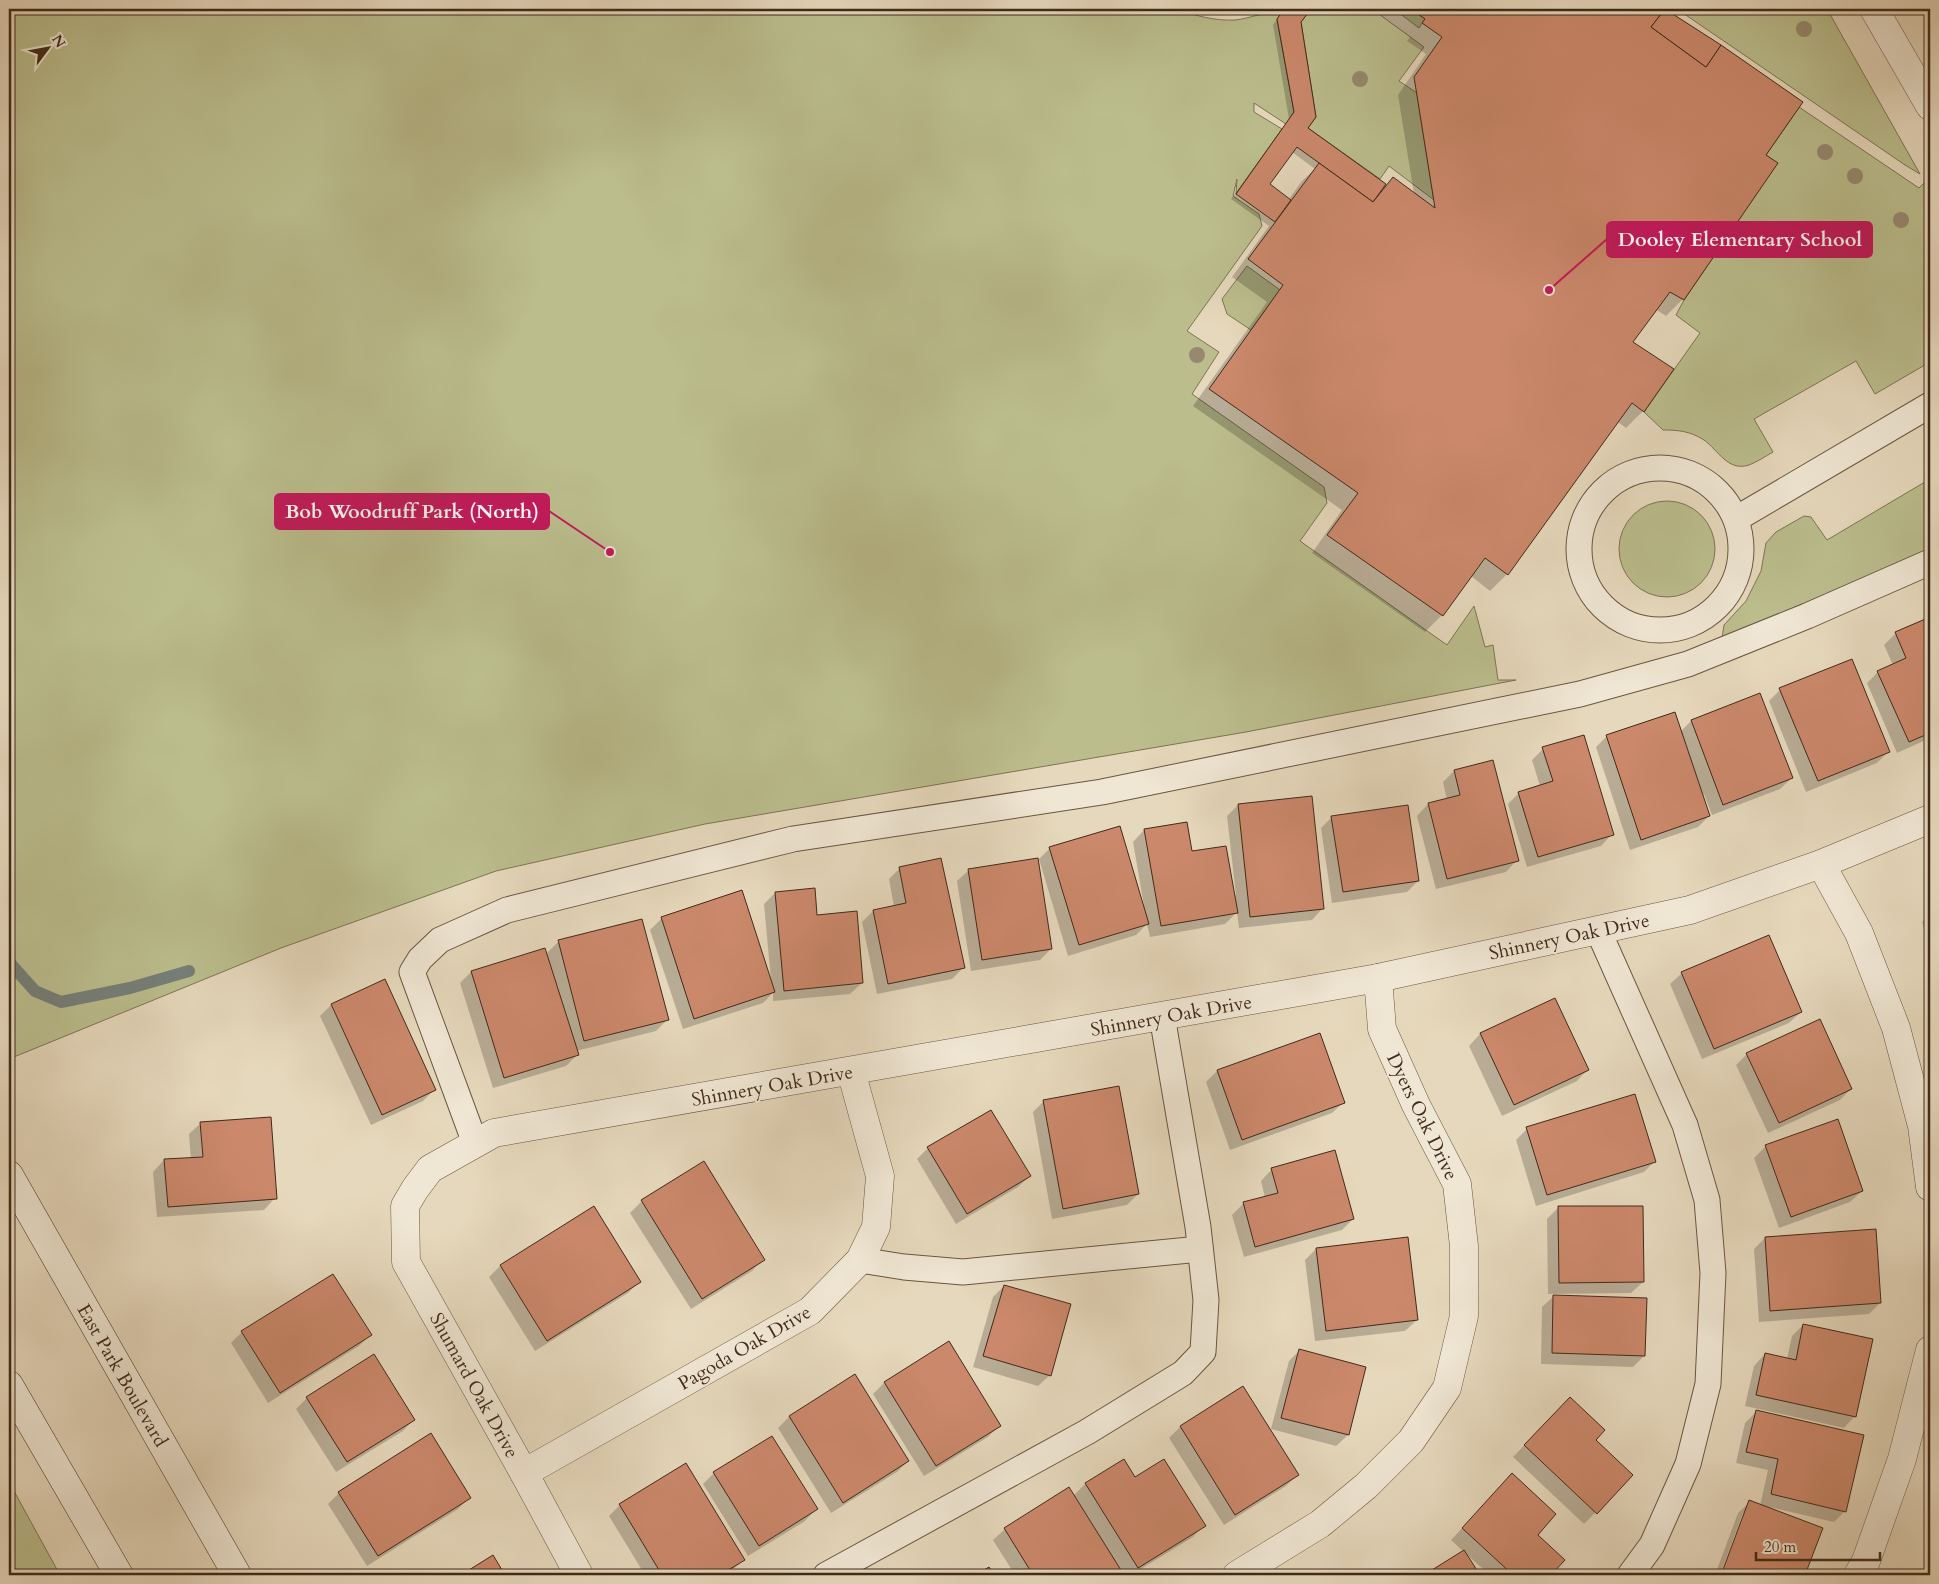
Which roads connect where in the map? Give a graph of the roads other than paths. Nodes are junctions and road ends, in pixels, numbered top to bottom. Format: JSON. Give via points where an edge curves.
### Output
{"nodes":[{"id":1,"x":1874,"y":9,"type":"edge"},
{"id":2,"x":1930,"y":106,"type":"edge"},
{"id":3,"x":1930,"y":405,"type":"edge"},
{"id":4,"x":1736,"y":519,"type":"junction"},
{"id":5,"x":1930,"y":562,"type":"edge"},
{"id":6,"x":1930,"y":819,"type":"edge"},
{"id":7,"x":1821,"y":864,"type":"junction"},
{"id":8,"x":1598,"y":930,"type":"junction"},
{"id":9,"x":1378,"y":978,"type":"junction"},
{"id":10,"x":1162,"y":1016,"type":"junction"},
{"id":11,"x":851,"y":1071,"type":"junction"},
{"id":12,"x":475,"y":1144,"type":"junction"},
{"id":13,"x":9,"y":1175,"type":"edge"},
{"id":14,"x":1930,"y":1188,"type":"edge"},
{"id":15,"x":415,"y":1189,"type":"joint"},
{"id":16,"x":1200,"y":1249,"type":"junction"},
{"id":17,"x":860,"y":1260,"type":"junction"},
{"id":18,"x":1930,"y":1350,"type":"edge"},
{"id":19,"x":9,"y":1385,"type":"edge"},
{"id":20,"x":524,"y":1473,"type":"junction"},
{"id":21,"x":119,"y":1575,"type":"edge"},
{"id":22,"x":237,"y":1575,"type":"edge"},
{"id":23,"x":579,"y":1575,"type":"edge"},
{"id":24,"x":826,"y":1575,"type":"edge"},
{"id":25,"x":1237,"y":1575,"type":"edge"},
{"id":26,"x":1630,"y":1575,"type":"edge"},
{"id":27,"x":1858,"y":1575,"type":"edge"}],
"edges":[{"from":1,"to":2,"type":"street"},
{"from":3,"to":4,"type":"lane"},
{"from":4,"to":4,"type":"lane","via":[[1714,487],[1678,469],[1639,470],[1605,488],[1583,521],[1579,560],[1593,596],[1623,623],[1661,632],[1700,622],[1728,596],[1742,558]]},
{"from":5,"to":12,"type":"lane","via":[[1688,664],[1580,694],[1102,792],[793,838],[507,910],[440,940],[420,959],[412,972]]},
{"from":6,"to":7,"type":"street","name":"Shinnery Oak Drive"},
{"from":7,"to":8,"type":"street","name":"Shinnery Oak Drive","via":[[1690,910]]},
{"from":7,"to":14,"type":"street","via":[[1859,933],[1896,1028],[1922,1126]]},
{"from":8,"to":9,"type":"street","name":"Shinnery Oak Drive"},
{"from":8,"to":26,"type":"lane","via":[[1685,1125],[1706,1200],[1713,1272],[1708,1384],[1688,1464],[1652,1545]]},
{"from":9,"to":10,"type":"street","name":"Shinnery Oak Drive"},
{"from":9,"to":25,"type":"street","name":"Dyers Oak Drive","via":[[1382,1029],[1457,1184],[1464,1246],[1464,1316],[1447,1388],[1411,1441],[1366,1486],[1320,1524]]},
{"from":10,"to":11,"type":"street","name":"Shinnery Oak Drive"},
{"from":10,"to":16,"type":"lane"},
{"from":11,"to":12,"type":"street","name":"Shinnery Oak Drive","via":[[494,1133]]},
{"from":11,"to":17,"type":"street","name":"Pagoda Oak Drive","via":[[880,1176],[876,1227]]},
{"from":12,"to":15,"type":"street","name":"Shinnery Oak Drive","via":[[430,1169]]},
{"from":13,"to":22,"type":"street","name":"East Park Boulevard"},
{"from":15,"to":20,"type":"street","name":"Shumard Oak Drive","via":[[405,1206],[406,1262]]},
{"from":16,"to":17,"type":"lane","via":[[963,1272]]},
{"from":16,"to":24,"type":"lane","via":[[1206,1300],[1203,1352],[1183,1373],[1087,1432]]},
{"from":17,"to":20,"type":"street","name":"Pagoda Oak Drive","via":[[810,1311]]},
{"from":18,"to":27,"type":"street","via":[[1902,1459],[1866,1561]]},
{"from":19,"to":21,"type":"street"},
{"from":20,"to":23,"type":"street","name":"Shumard Oak Drive"}]}
